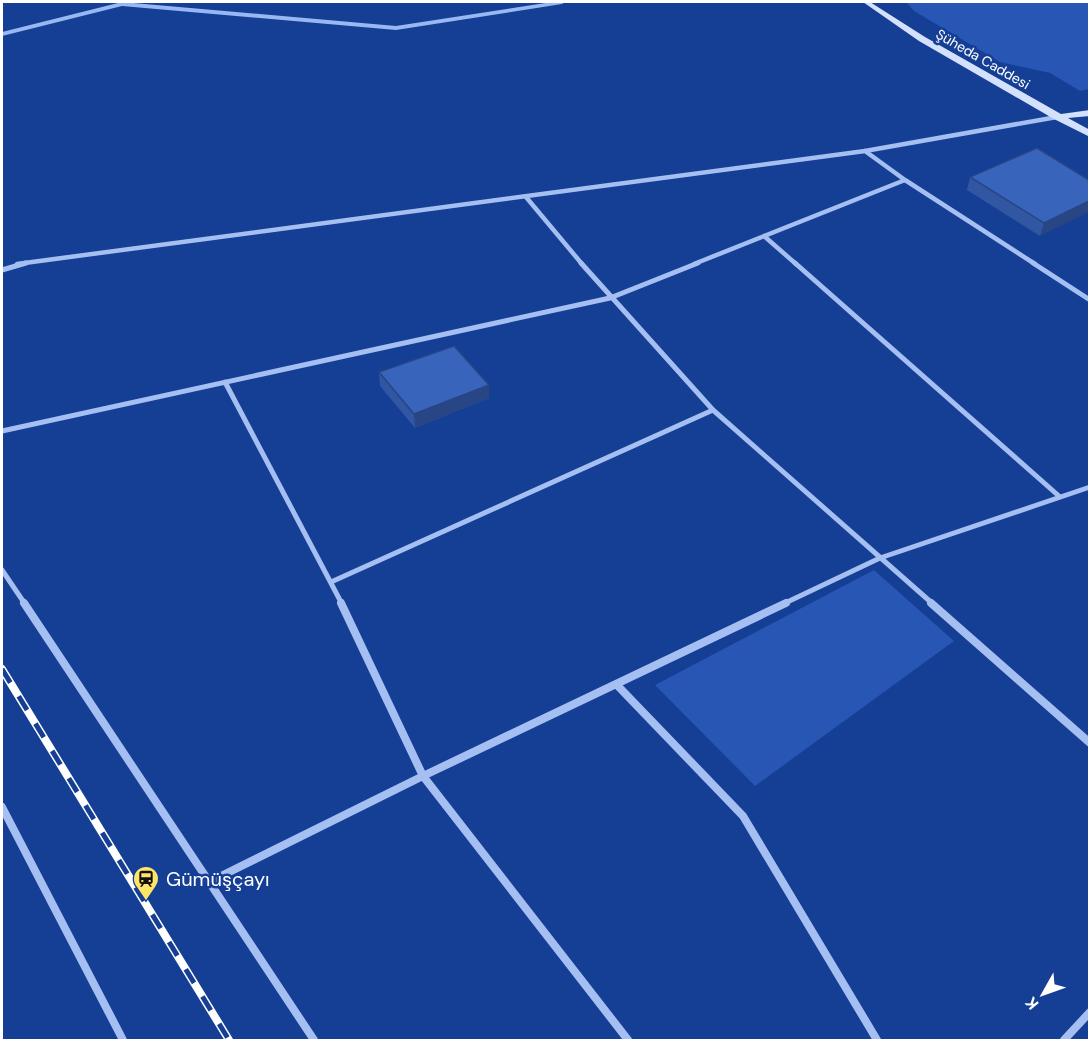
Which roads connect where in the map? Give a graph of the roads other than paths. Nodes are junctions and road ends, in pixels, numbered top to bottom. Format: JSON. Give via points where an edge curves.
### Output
{"nodes":[{"id":1,"x":866,"y":2,"type":"edge"},
{"id":2,"x":1089,"y":113,"type":"edge"},
{"id":3,"x":1057,"y":117,"type":"junction"},
{"id":4,"x":1089,"y":134,"type":"edge"},
{"id":5,"x":865,"y":151,"type":"junction"},
{"id":6,"x":905,"y":180,"type":"junction"},
{"id":7,"x":526,"y":197,"type":"junction"},
{"id":8,"x":764,"y":236,"type":"junction"},
{"id":9,"x":2,"y":270,"type":"edge"},
{"id":10,"x":610,"y":298,"type":"junction"},
{"id":11,"x":1089,"y":300,"type":"edge"},
{"id":12,"x":225,"y":382,"type":"junction"},
{"id":13,"x":713,"y":410,"type":"junction"},
{"id":14,"x":2,"y":431,"type":"edge"},
{"id":15,"x":1089,"y":487,"type":"edge"},
{"id":16,"x":1060,"y":497,"type":"junction"},
{"id":17,"x":880,"y":558,"type":"junction"},
{"id":18,"x":2,"y":570,"type":"edge"},
{"id":19,"x":331,"y":582,"type":"junction"},
{"id":20,"x":616,"y":684,"type":"junction"},
{"id":21,"x":1089,"y":743,"type":"edge"},
{"id":22,"x":423,"y":776,"type":"junction"},
{"id":23,"x":2,"y":807,"type":"edge"},
{"id":24,"x":209,"y":882,"type":"junction"},
{"id":25,"x":1089,"y":1012,"type":"edge"},
{"id":26,"x":123,"y":1041,"type":"edge"},
{"id":27,"x":314,"y":1041,"type":"edge"},
{"id":28,"x":628,"y":1041,"type":"edge"},
{"id":29,"x":877,"y":1041,"type":"edge"},
{"id":30,"x":1064,"y":1041,"type":"edge"}],
"edges":[{"from":1,"to":3,"type":"main road","name":"Şüheda Caddesi"},
{"from":2,"to":3,"type":"main road"},
{"from":3,"to":4,"type":"main road","name":"Şüheda Caddesi"},
{"from":3,"to":5,"type":"street"},
{"from":5,"to":6,"type":"street"},
{"from":5,"to":7,"type":"street"},
{"from":6,"to":8,"type":"street"},
{"from":6,"to":11,"type":"street"},
{"from":7,"to":9,"type":"street","via":[[18,264]]},
{"from":7,"to":10,"type":"street"},
{"from":8,"to":10,"type":"street"},
{"from":8,"to":16,"type":"street"},
{"from":10,"to":12,"type":"street"},
{"from":10,"to":13,"type":"street"},
{"from":12,"to":14,"type":"street"},
{"from":12,"to":19,"type":"street"},
{"from":13,"to":17,"type":"street"},
{"from":13,"to":19,"type":"street"},
{"from":15,"to":16,"type":"street"},
{"from":16,"to":17,"type":"street"},
{"from":17,"to":20,"type":"street"},
{"from":17,"to":21,"type":"street"},
{"from":18,"to":24,"type":"street"},
{"from":19,"to":22,"type":"street"},
{"from":20,"to":22,"type":"street"},
{"from":20,"to":29,"type":"street","via":[[743,816]]},
{"from":22,"to":24,"type":"street"},
{"from":22,"to":28,"type":"street"},
{"from":23,"to":26,"type":"street"},
{"from":24,"to":27,"type":"street"},
{"from":25,"to":30,"type":"street"}]}
